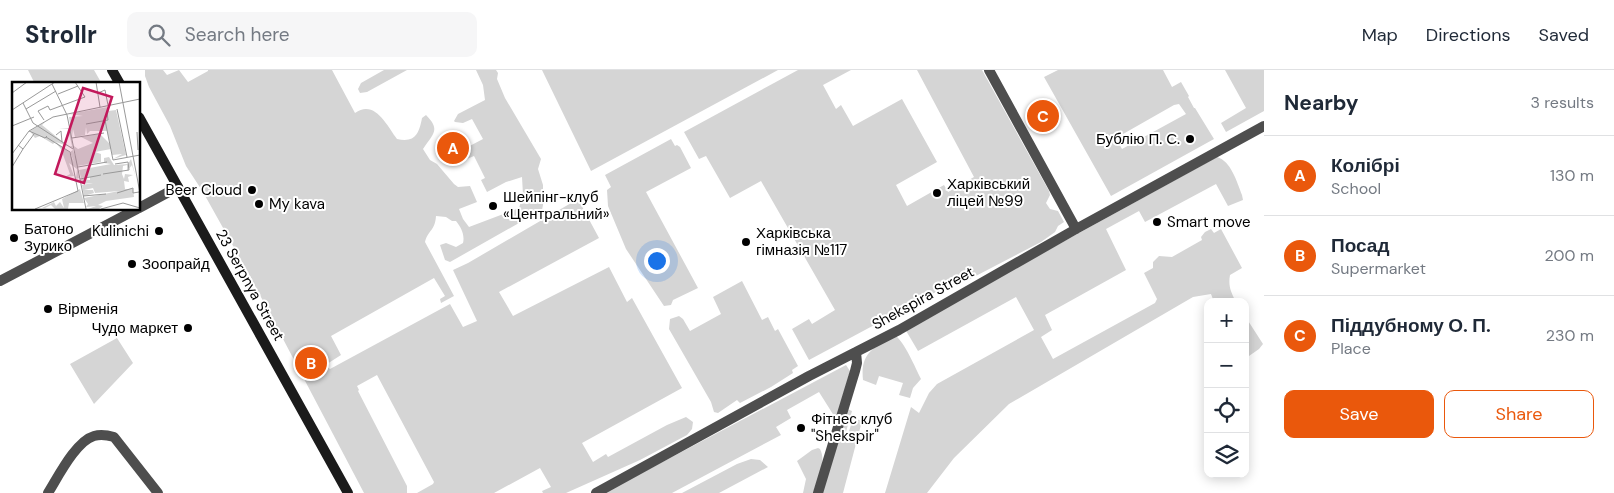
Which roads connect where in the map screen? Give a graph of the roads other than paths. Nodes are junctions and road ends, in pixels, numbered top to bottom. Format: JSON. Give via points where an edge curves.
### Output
{"nodes":[{"id":1,"x":112,"y":70,"type":"edge"},
{"id":2,"x":988,"y":70,"type":"edge"},
{"id":3,"x":119,"y":82,"type":"edge"},
{"id":4,"x":140,"y":119,"type":"edge"},
{"id":5,"x":1264,"y":126,"type":"edge"},
{"id":6,"x":178,"y":187,"type":"junction"},
{"id":7,"x":140,"y":207,"type":"edge"},
{"id":8,"x":134,"y":210,"type":"edge"},
{"id":9,"x":1076,"y":229,"type":"junction"},
{"id":10,"x":0,"y":281,"type":"edge"},
{"id":11,"x":856,"y":352,"type":"junction"},
{"id":12,"x":48,"y":493,"type":"edge"},
{"id":13,"x":158,"y":493,"type":"edge"},
{"id":14,"x":348,"y":493,"type":"edge"},
{"id":15,"x":596,"y":493,"type":"edge"},
{"id":16,"x":818,"y":493,"type":"edge"}],
"edges":[{"from":1,"to":3,"type":"street"},
{"from":2,"to":9,"type":"street"},
{"from":4,"to":6,"type":"street","name":"23 Serpnya Street"},
{"from":5,"to":9,"type":"street","name":"Shekspira Street"},
{"from":6,"to":7,"type":"street"},
{"from":6,"to":14,"type":"street","name":"23 Serpnya Street"},
{"from":8,"to":10,"type":"street"},
{"from":9,"to":11,"type":"street","name":"Shekspira Street"},
{"from":11,"to":15,"type":"street","name":"Shekspira Street"},
{"from":11,"to":16,"type":"street","via":[[856,363]]},
{"from":12,"to":13,"type":"street","via":[[79,446],[86,439],[104,435],[114,437]]}]}
